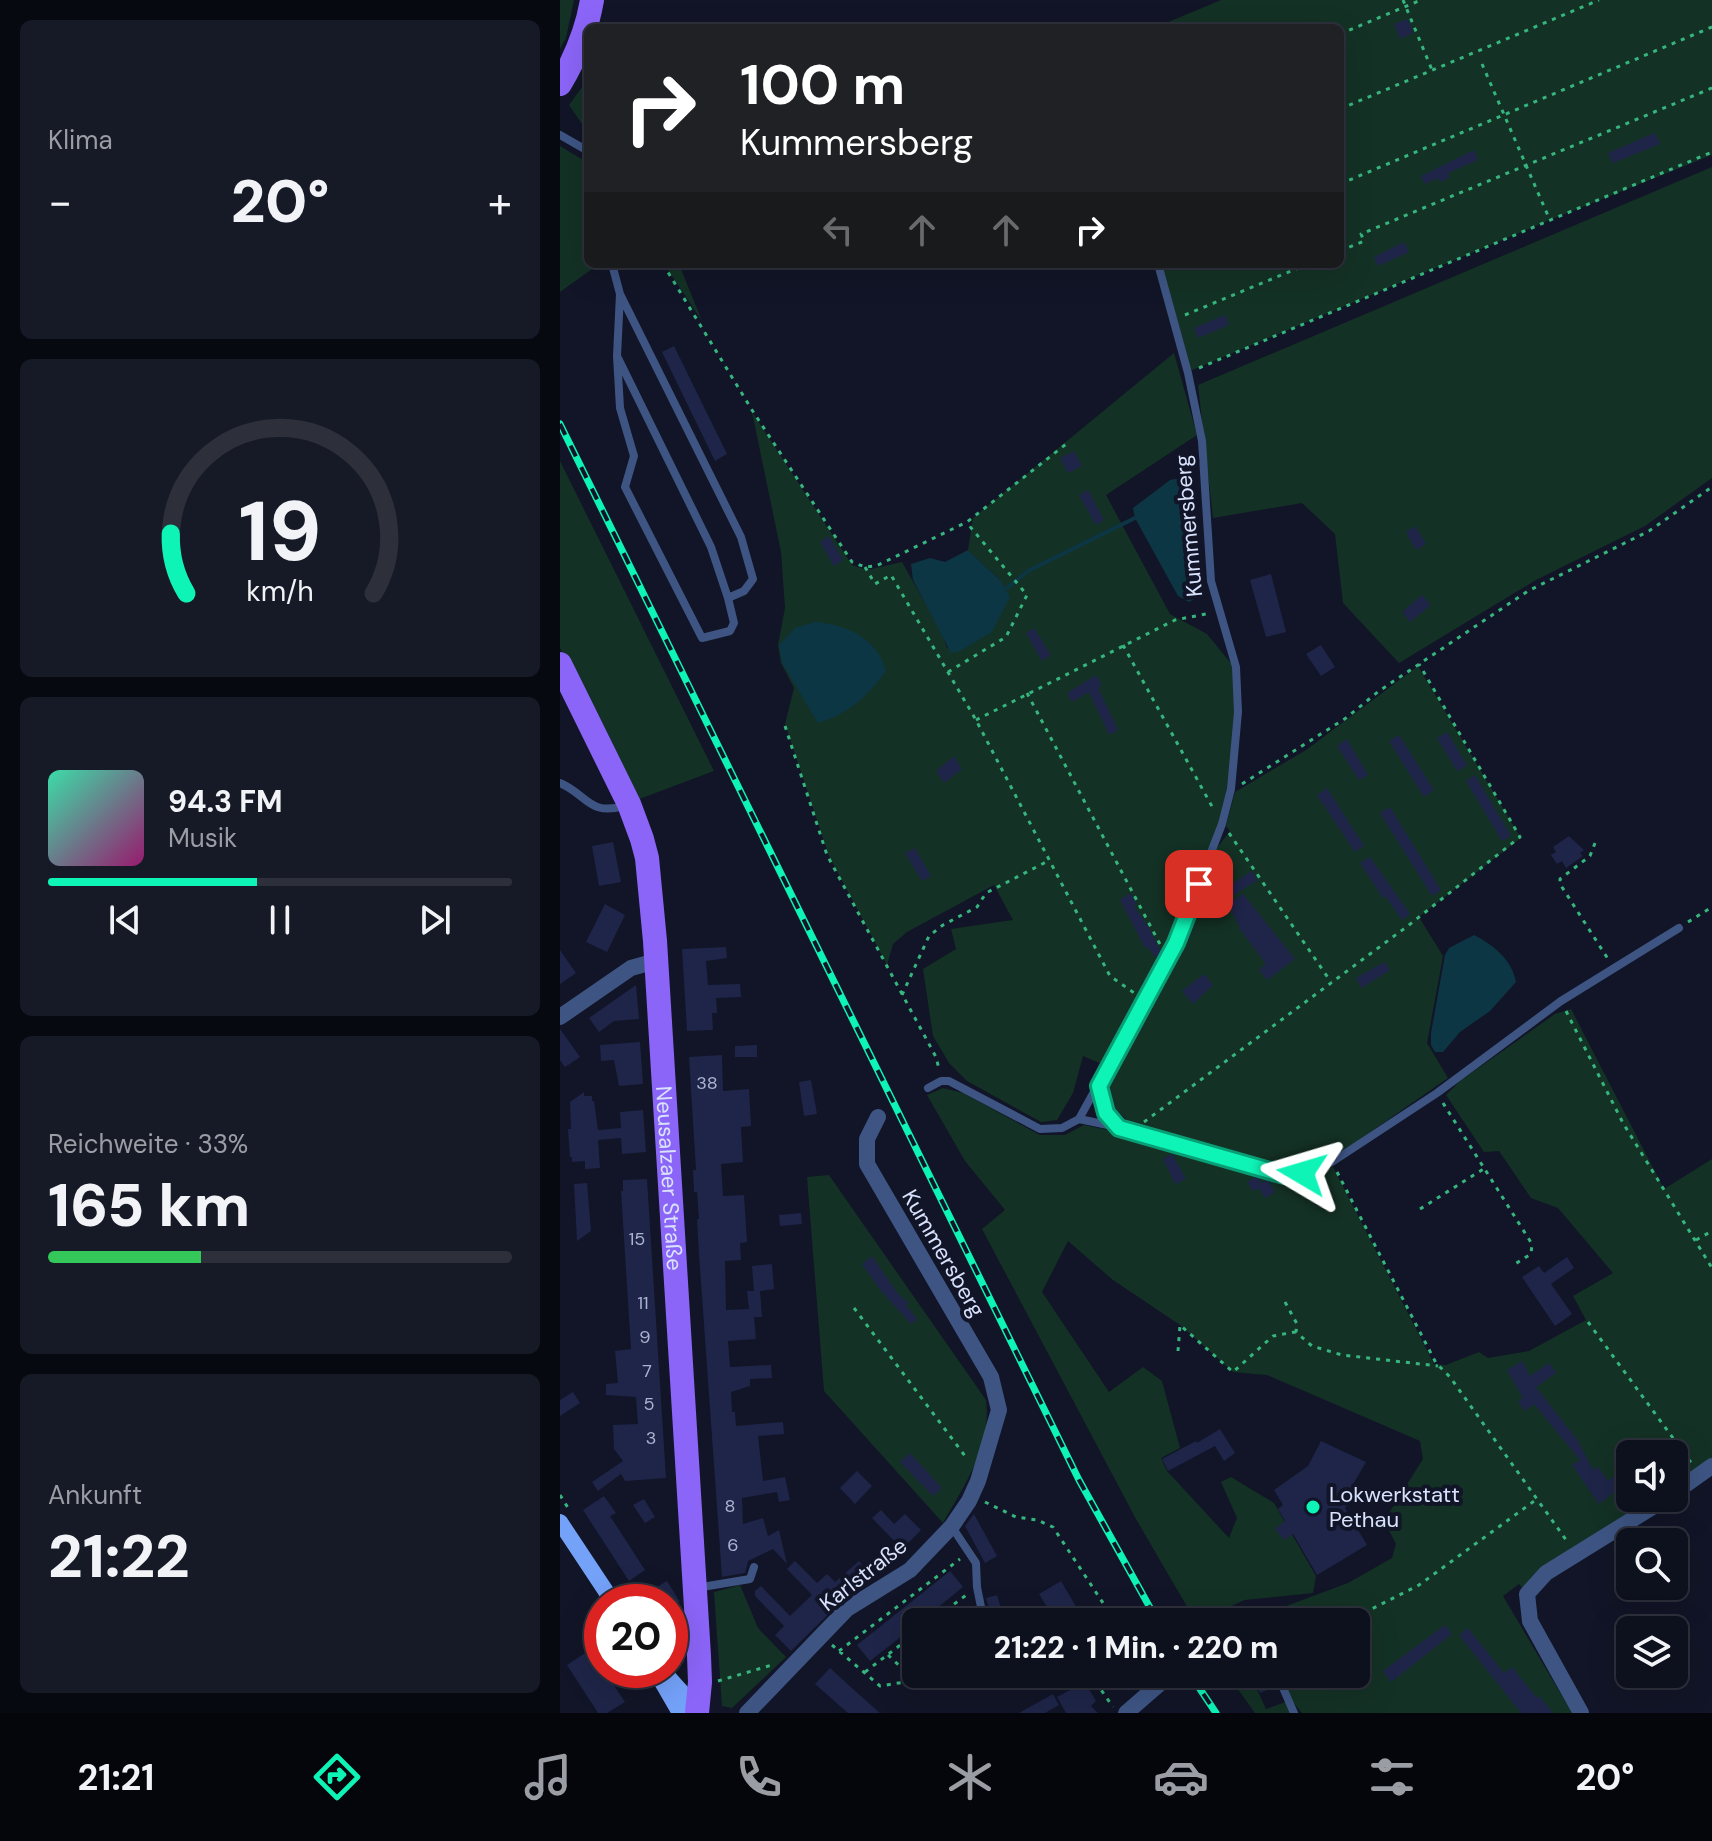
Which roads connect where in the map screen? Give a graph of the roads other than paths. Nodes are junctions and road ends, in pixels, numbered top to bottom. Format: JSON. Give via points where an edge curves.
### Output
{"nodes":[{"id":1,"x":592,"y":0,"type":"edge"},
{"id":2,"x":588,"y":24,"type":"edge"},
{"id":3,"x":584,"y":34,"type":"edge"},
{"id":4,"x":560,"y":84,"type":"edge"},
{"id":5,"x":560,"y":135,"type":"edge"},
{"id":6,"x":584,"y":149,"type":"edge"},
{"id":7,"x":613,"y":268,"type":"edge"},
{"id":8,"x":1159,"y":268,"type":"edge"},
{"id":9,"x":620,"y":294,"type":"junction"},
{"id":10,"x":617,"y":356,"type":"junction"},
{"id":11,"x":728,"y":598,"type":"junction"},
{"id":12,"x":560,"y":664,"type":"edge"},
{"id":13,"x":560,"y":783,"type":"edge"},
{"id":14,"x":629,"y":804,"type":"junction"},
{"id":15,"x":1679,"y":928,"type":"road end"},
{"id":16,"x":656,"y":961,"type":"junction"},
{"id":17,"x":560,"y":1017,"type":"edge"},
{"id":18,"x":1099,"y":1086,"type":"junction"},
{"id":19,"x":928,"y":1088,"type":"dead end"},
{"id":20,"x":878,"y":1117,"type":"dead end"},
{"id":21,"x":1079,"y":1119,"type":"junction"},
{"id":22,"x":1119,"y":1128,"type":"junction"},
{"id":23,"x":999,"y":1410,"type":"joint"},
{"id":24,"x":1706,"y":1470,"type":"edge"},
{"id":25,"x":1688,"y":1483,"type":"edge"},
{"id":26,"x":1644,"y":1512,"type":"edge"},
{"id":27,"x":560,"y":1522,"type":"edge"},
{"id":28,"x":952,"y":1526,"type":"junction"},
{"id":29,"x":754,"y":1567,"type":"dead end"},
{"id":30,"x":601,"y":1584,"type":"edge"},
{"id":31,"x":695,"y":1588,"type":"junction"},
{"id":32,"x":981,"y":1608,"type":"edge"},
{"id":33,"x":699,"y":1656,"type":"junction"},
{"id":34,"x":688,"y":1669,"type":"edge"},
{"id":35,"x":676,"y":1688,"type":"edge"},
{"id":36,"x":1155,"y":1688,"type":"edge"},
{"id":37,"x":1283,"y":1688,"type":"edge"},
{"id":38,"x":698,"y":1712,"type":"edge"},
{"id":39,"x":747,"y":1713,"type":"edge"},
{"id":40,"x":1126,"y":1713,"type":"edge"},
{"id":41,"x":1294,"y":1713,"type":"edge"},
{"id":42,"x":1581,"y":1713,"type":"edge"}],
"edges":[{"from":1,"to":2,"type":"main road"},
{"from":3,"to":4,"type":"main road"},
{"from":5,"to":6,"type":"lane"},
{"from":7,"to":9,"type":"lane"},
{"from":8,"to":18,"type":"lane","name":"Kummersberg","via":[[1202,441],[1211,581],[1236,667],[1238,712],[1222,824],[1168,960]]},
{"from":9,"to":10,"type":"lane"},
{"from":9,"to":11,"type":"lane","via":[[741,537],[753,579],[744,591]]},
{"from":10,"to":11,"type":"lane","via":[[711,547]]},
{"from":10,"to":11,"type":"lane","via":[[620,408],[634,456],[625,487],[702,638],[730,631],[734,623]]},
{"from":12,"to":14,"type":"main road","name":"Neusalzaer Straße"},
{"from":13,"to":14,"type":"lane","via":[[596,808]]},
{"from":14,"to":16,"type":"main road","name":"Neusalzaer Straße","via":[[647,858]]},
{"from":15,"to":22,"type":"lane","via":[[1561,1001],[1332,1162],[1302,1173],[1284,1175]]},
{"from":16,"to":17,"type":"street","via":[[631,968]]},
{"from":16,"to":31,"type":"main road","name":"Neusalzaer Straße"},
{"from":18,"to":21,"type":"lane","name":"Kummersberg"},
{"from":18,"to":22,"type":"lane","via":[[1106,1113]]},
{"from":19,"to":21,"type":"lane","via":[[949,1081],[1040,1129],[1062,1128]]},
{"from":20,"to":23,"type":"street","name":"Kummersberg","via":[[867,1139],[867,1164],[991,1377]]},
{"from":21,"to":22,"type":"lane"},
{"from":23,"to":28,"type":"street","name":"Karlstraße","via":[[980,1476]]},
{"from":24,"to":25,"type":"street"},
{"from":26,"to":42,"type":"street","via":[[1546,1573],[1527,1594],[1530,1621]]},
{"from":27,"to":30,"type":"main road"},
{"from":28,"to":32,"type":"lane","via":[[976,1563]]},
{"from":28,"to":39,"type":"street","name":"Karlstraße","via":[[910,1570],[847,1609]]},
{"from":29,"to":31,"type":"lane","via":[[750,1579]]},
{"from":31,"to":33,"type":"main road","name":"Neusalzaer Straße"},
{"from":33,"to":34,"type":"main road"},
{"from":33,"to":38,"type":"main road","name":"Neusalzaer Straße","via":[[708,1682]]},
{"from":35,"to":38,"type":"main road"},
{"from":36,"to":40,"type":"street"},
{"from":37,"to":41,"type":"lane"}]}
